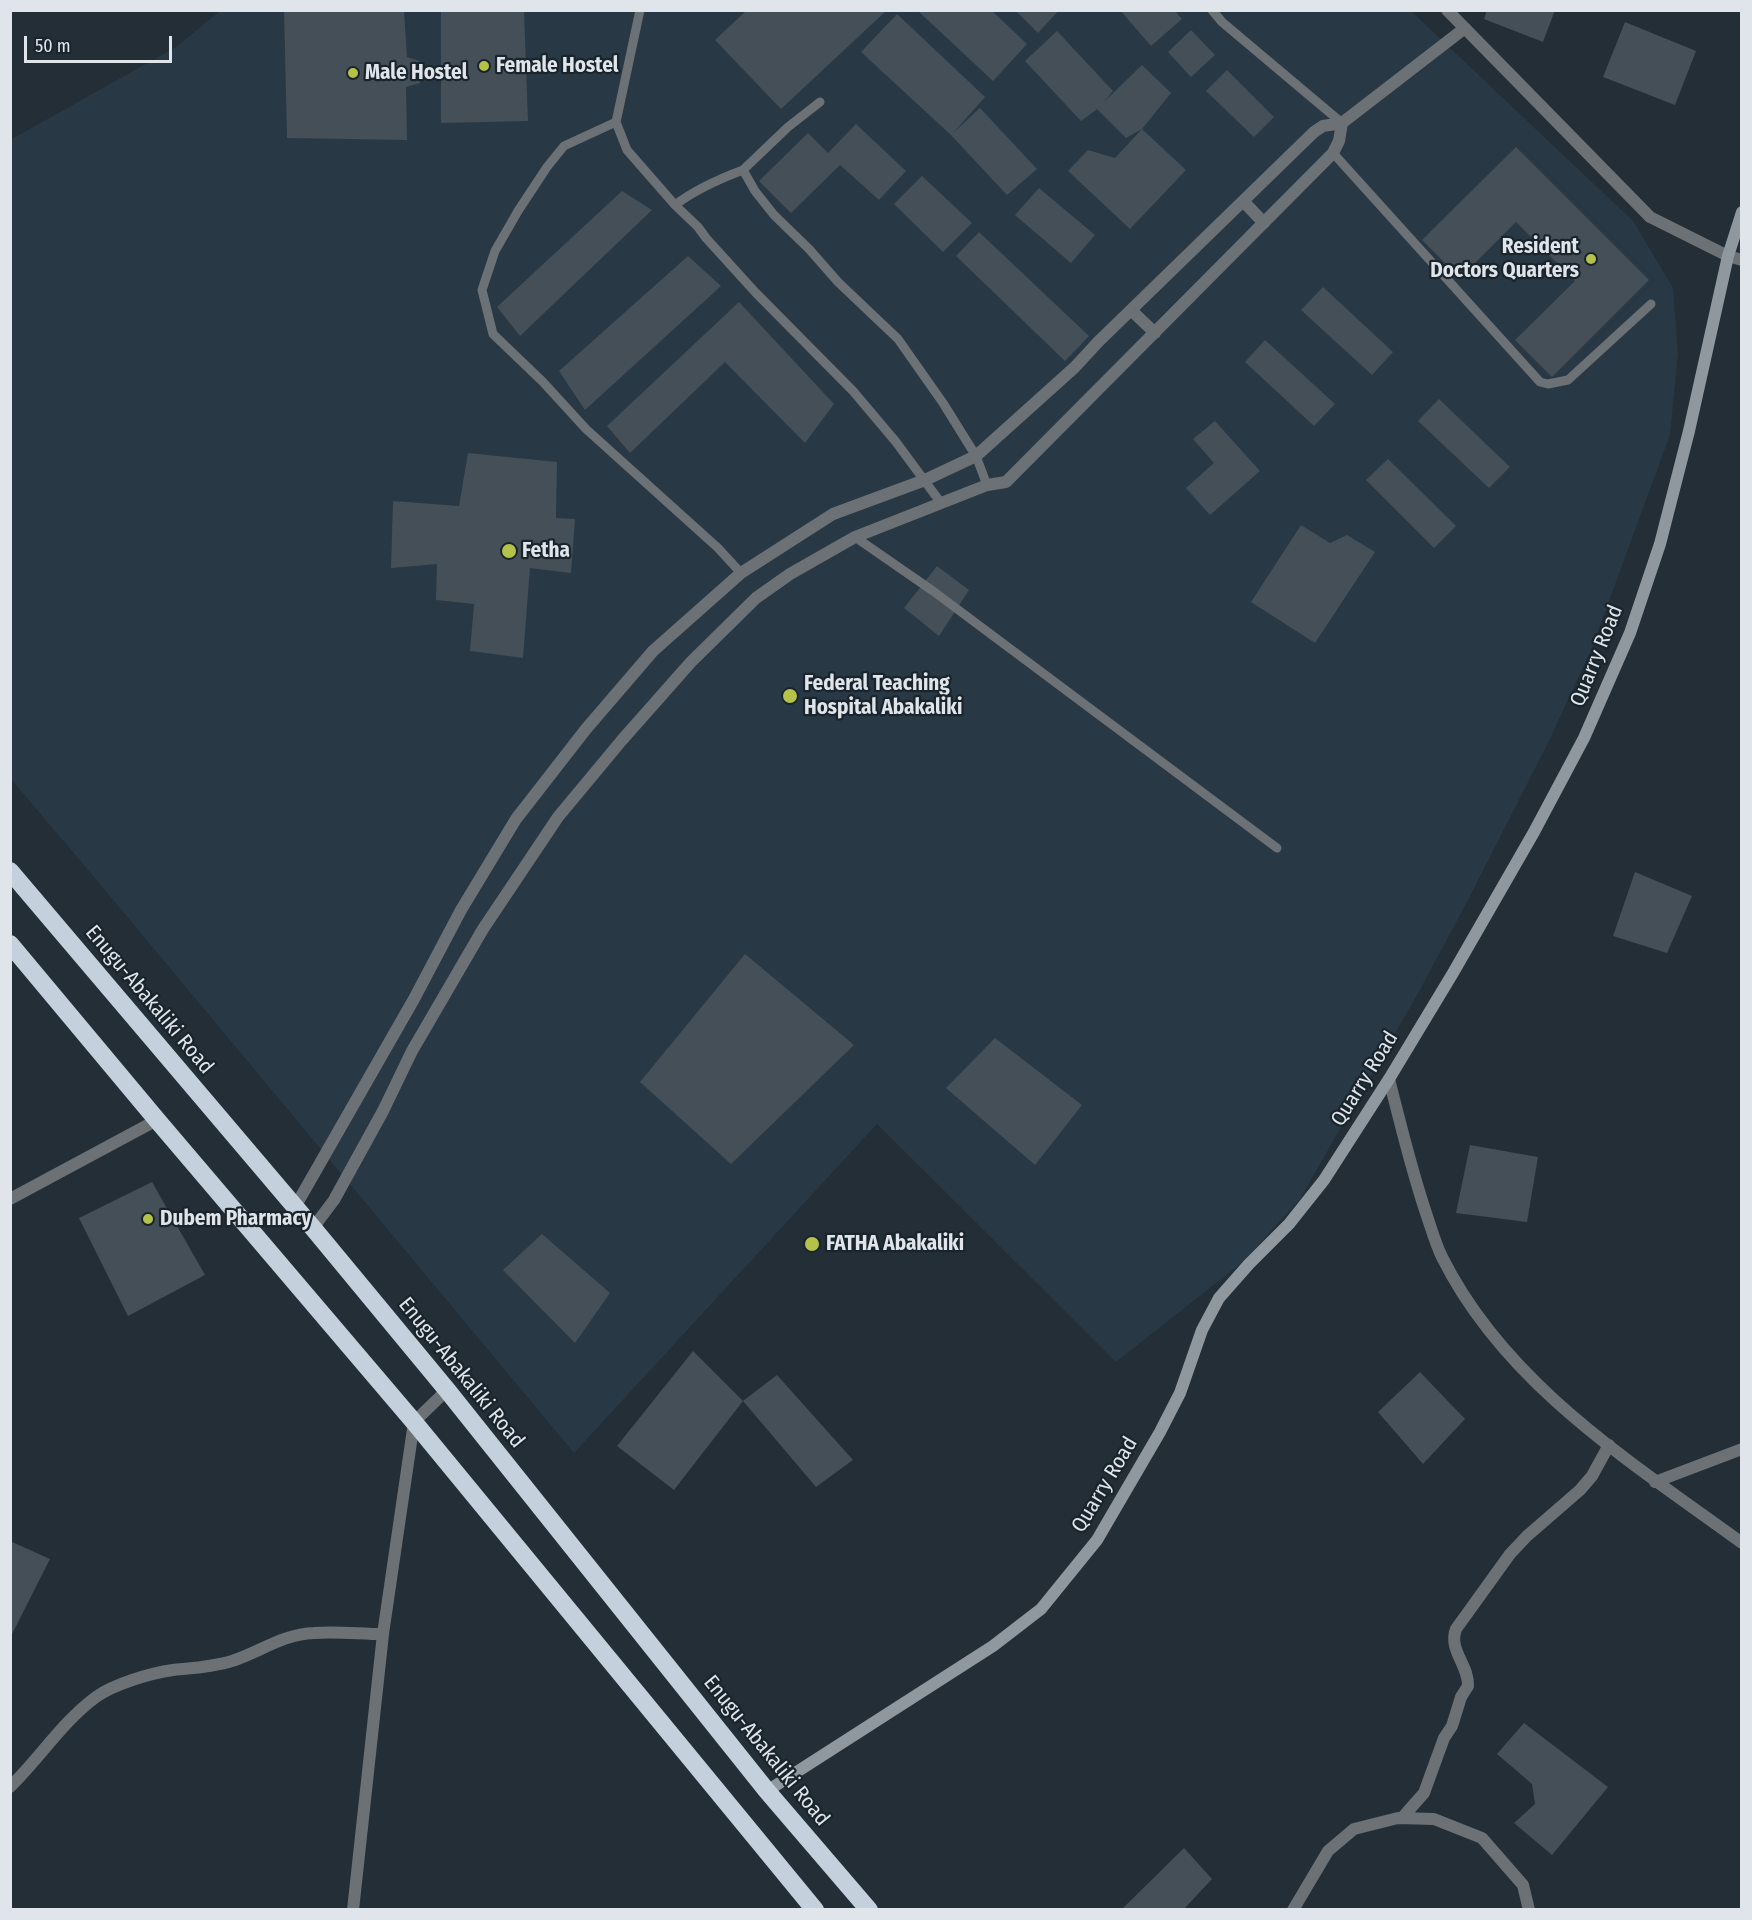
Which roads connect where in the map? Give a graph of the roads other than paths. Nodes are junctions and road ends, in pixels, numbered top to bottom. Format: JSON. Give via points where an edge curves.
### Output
{"nodes":[{"id":1,"x":640,"y":10,"type":"edge"},
{"id":2,"x":1212,"y":10,"type":"edge"},
{"id":3,"x":1447,"y":10,"type":"edge"},
{"id":4,"x":1465,"y":28,"type":"junction"},
{"id":5,"x":820,"y":102,"type":"dead end"},
{"id":6,"x":616,"y":122,"type":"junction"},
{"id":7,"x":1342,"y":123,"type":"junction"},
{"id":8,"x":1333,"y":153,"type":"junction"},
{"id":9,"x":743,"y":170,"type":"junction"},
{"id":10,"x":1243,"y":201,"type":"junction"},
{"id":11,"x":675,"y":205,"type":"junction"},
{"id":12,"x":1742,"y":212,"type":"edge"},
{"id":13,"x":1264,"y":223,"type":"junction"},
{"id":14,"x":1728,"y":256,"type":"junction"},
{"id":15,"x":1742,"y":260,"type":"edge"},
{"id":16,"x":1651,"y":304,"type":"dead end"},
{"id":17,"x":1131,"y":310,"type":"junction"},
{"id":18,"x":1155,"y":333,"type":"junction"},
{"id":19,"x":976,"y":456,"type":"junction"},
{"id":20,"x":925,"y":480,"type":"junction"},
{"id":21,"x":987,"y":485,"type":"junction"},
{"id":22,"x":941,"y":502,"type":"junction"},
{"id":23,"x":855,"y":537,"type":"junction"},
{"id":24,"x":741,"y":573,"type":"junction"},
{"id":25,"x":1277,"y":848,"type":"dead end"},
{"id":26,"x":10,"y":871,"type":"edge"},
{"id":27,"x":10,"y":944,"type":"edge"},
{"id":28,"x":1389,"y":1078,"type":"junction"},
{"id":29,"x":157,"y":1120,"type":"junction"},
{"id":30,"x":10,"y":1199,"type":"edge"},
{"id":31,"x":295,"y":1207,"type":"junction"},
{"id":32,"x":313,"y":1228,"type":"junction"},
{"id":33,"x":447,"y":1390,"type":"junction"},
{"id":34,"x":414,"y":1422,"type":"junction"},
{"id":35,"x":1609,"y":1445,"type":"junction"},
{"id":36,"x":1742,"y":1449,"type":"edge"},
{"id":37,"x":1655,"y":1482,"type":"junction"},
{"id":38,"x":1742,"y":1543,"type":"edge"},
{"id":39,"x":383,"y":1634,"type":"junction"},
{"id":40,"x":10,"y":1787,"type":"edge"},
{"id":41,"x":766,"y":1791,"type":"junction"},
{"id":42,"x":1402,"y":1818,"type":"junction"},
{"id":43,"x":353,"y":1910,"type":"edge"},
{"id":44,"x":815,"y":1910,"type":"edge"},
{"id":45,"x":869,"y":1910,"type":"edge"},
{"id":46,"x":1293,"y":1910,"type":"edge"},
{"id":47,"x":1529,"y":1910,"type":"edge"}],
"edges":[{"from":1,"to":6,"type":"lane"},
{"from":2,"to":7,"type":"lane"},
{"from":3,"to":4,"type":"street"},
{"from":4,"to":7,"type":"street"},
{"from":4,"to":14,"type":"street","via":[[1650,217]]},
{"from":5,"to":9,"type":"lane"},
{"from":6,"to":11,"type":"lane","via":[[627,150]]},
{"from":6,"to":24,"type":"lane","via":[[564,147],[518,211],[495,251],[482,290],[493,334],[586,429]]},
{"from":7,"to":8,"type":"street"},
{"from":7,"to":10,"type":"street","via":[[1314,132]]},
{"from":8,"to":13,"type":"street"},
{"from":8,"to":16,"type":"lane","via":[[1540,382],[1568,380]]},
{"from":9,"to":11,"type":"lane","via":[[708,184]]},
{"from":9,"to":19,"type":"lane","via":[[774,215],[898,339]]},
{"from":10,"to":13,"type":"street"},
{"from":10,"to":17,"type":"street"},
{"from":11,"to":20,"type":"lane","via":[[853,391]]},
{"from":12,"to":14,"type":"street","name":"Quarry Road"},
{"from":13,"to":18,"type":"street"},
{"from":14,"to":15,"type":"street"},
{"from":14,"to":28,"type":"street","name":"Quarry Road","via":[[1660,544],[1630,633],[1584,738],[1534,832]]},
{"from":17,"to":18,"type":"street"},
{"from":17,"to":19,"type":"street","via":[[1075,367]]},
{"from":18,"to":21,"type":"street","via":[[1006,482]]},
{"from":19,"to":20,"type":"street"},
{"from":19,"to":21,"type":"lane"},
{"from":20,"to":22,"type":"lane"},
{"from":20,"to":24,"type":"street","via":[[833,514]]},
{"from":21,"to":22,"type":"street"},
{"from":22,"to":23,"type":"street"},
{"from":23,"to":25,"type":"lane"},
{"from":23,"to":32,"type":"street","via":[[756,598],[691,662],[558,818],[483,930],[412,1051],[334,1200]]},
{"from":24,"to":31,"type":"street","via":[[653,651],[516,819]]},
{"from":26,"to":31,"type":"highway","name":"Enugu-Abakaliki Road"},
{"from":27,"to":29,"type":"highway"},
{"from":28,"to":35,"type":"street","via":[[1416,1185],[1441,1256],[1471,1309],[1511,1358]]},
{"from":28,"to":41,"type":"street","name":"Quarry Road","via":[[1324,1180],[1289,1224],[1219,1298],[1160,1432],[1097,1540],[1041,1609],[993,1646]]},
{"from":29,"to":30,"type":"street"},
{"from":29,"to":34,"type":"highway"},
{"from":31,"to":32,"type":"highway","name":"Enugu-Abakaliki Road"},
{"from":32,"to":33,"type":"highway","name":"Enugu-Abakaliki Road"},
{"from":33,"to":34,"type":"street"},
{"from":33,"to":41,"type":"highway","name":"Enugu-Abakaliki Road"},
{"from":34,"to":39,"type":"street"},
{"from":34,"to":44,"type":"highway"},
{"from":35,"to":37,"type":"street"},
{"from":35,"to":42,"type":"street","via":[[1592,1476],[1510,1554],[1456,1629],[1453,1641],[1468,1686],[1424,1793]]},
{"from":36,"to":37,"type":"street"},
{"from":37,"to":38,"type":"street"},
{"from":39,"to":40,"type":"street","via":[[313,1633],[289,1637],[232,1661],[170,1670],[130,1681],[97,1696],[64,1725]]},
{"from":39,"to":43,"type":"street"},
{"from":41,"to":45,"type":"highway","name":"Enugu-Abakaliki Road"},
{"from":42,"to":46,"type":"street","via":[[1354,1829],[1328,1851]]},
{"from":42,"to":47,"type":"street","via":[[1434,1819],[1482,1838],[1523,1885]]}]}
